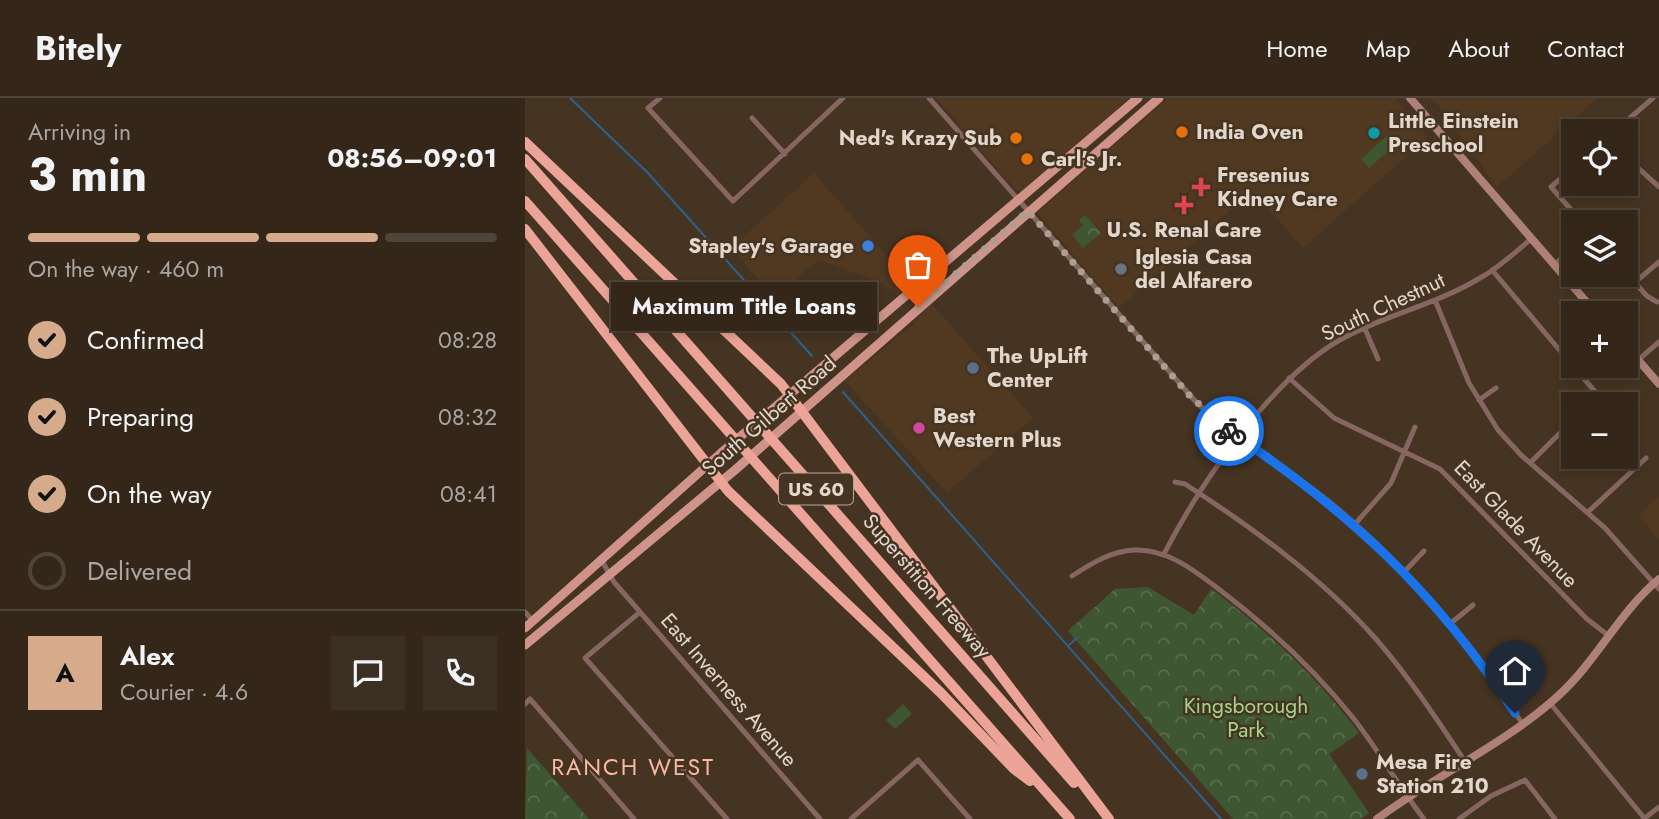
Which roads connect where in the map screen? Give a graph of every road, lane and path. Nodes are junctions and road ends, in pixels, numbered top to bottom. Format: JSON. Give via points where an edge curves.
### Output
{"nodes":[{"id":1,"x":660,"y":98,"type":"edge"},
{"id":2,"x":843,"y":98,"type":"edge"},
{"id":3,"x":929,"y":98,"type":"edge"},
{"id":4,"x":1138,"y":98,"type":"edge"},
{"id":5,"x":1159,"y":98,"type":"edge"},
{"id":6,"x":1410,"y":98,"type":"edge"},
{"id":7,"x":1653,"y":98,"type":"edge"},
{"id":8,"x":751,"y":118,"type":"dead end"},
{"id":9,"x":1629,"y":119,"type":"edge"},
{"id":10,"x":525,"y":142,"type":"edge"},
{"id":11,"x":785,"y":155,"type":"junction"},
{"id":12,"x":525,"y":159,"type":"edge"},
{"id":13,"x":1638,"y":168,"type":"edge"},
{"id":14,"x":1561,"y":178,"type":"edge"},
{"id":15,"x":1659,"y":187,"type":"edge"},
{"id":16,"x":525,"y":201,"type":"edge"},
{"id":17,"x":1019,"y":201,"type":"junction"},
{"id":18,"x":1571,"y":210,"type":"edge"},
{"id":19,"x":1028,"y":211,"type":"junction"},
{"id":20,"x":525,"y":229,"type":"edge"},
{"id":21,"x":1531,"y":239,"type":"junction"},
{"id":22,"x":1561,"y":259,"type":"edge"},
{"id":23,"x":1659,"y":262,"type":"edge"},
{"id":24,"x":1554,"y":265,"type":"junction"},
{"id":25,"x":1492,"y":270,"type":"junction"},
{"id":26,"x":1638,"y":280,"type":"edge"},
{"id":27,"x":1638,"y":286,"type":"edge"},
{"id":28,"x":1434,"y":300,"type":"junction"},
{"id":29,"x":1586,"y":301,"type":"edge"},
{"id":30,"x":1657,"y":302,"type":"edge"},
{"id":31,"x":1365,"y":329,"type":"junction"},
{"id":32,"x":1659,"y":342,"type":"edge"},
{"id":33,"x":1561,"y":352,"type":"edge"},
{"id":34,"x":1378,"y":359,"type":"dead end"},
{"id":35,"x":1638,"y":360,"type":"joint"},
{"id":36,"x":1289,"y":378,"type":"junction"},
{"id":37,"x":1583,"y":378,"type":"edge"},
{"id":38,"x":1659,"y":384,"type":"edge"},
{"id":39,"x":1496,"y":388,"type":"dead end"},
{"id":40,"x":1595,"y":392,"type":"edge"},
{"id":41,"x":789,"y":394,"type":"junction"},
{"id":42,"x":1479,"y":400,"type":"junction"},
{"id":43,"x":803,"y":411,"type":"junction"},
{"id":44,"x":1415,"y":427,"type":"dead end"},
{"id":45,"x":1561,"y":432,"type":"edge"},
{"id":46,"x":1240,"y":438,"type":"junction"},
{"id":47,"x":1406,"y":450,"type":"junction"},
{"id":48,"x":1646,"y":458,"type":"dead end"},
{"id":49,"x":1530,"y":464,"type":"junction"},
{"id":50,"x":707,"y":465,"type":"junction"},
{"id":51,"x":721,"y":482,"type":"junction"},
{"id":52,"x":1175,"y":482,"type":"dead end"},
{"id":53,"x":1200,"y":493,"type":"junction"},
{"id":54,"x":1588,"y":512,"type":"junction"},
{"id":55,"x":1355,"y":524,"type":"junction"},
{"id":56,"x":1424,"y":551,"type":"dead end"},
{"id":57,"x":1164,"y":554,"type":"junction"},
{"id":58,"x":602,"y":561,"type":"junction"},
{"id":59,"x":594,"y":569,"type":"junction"},
{"id":60,"x":1405,"y":571,"type":"junction"},
{"id":61,"x":1072,"y":576,"type":"dead end"},
{"id":62,"x":609,"y":577,"type":"junction"},
{"id":63,"x":1657,"y":584,"type":"edge"},
{"id":64,"x":1473,"y":605,"type":"dead end"},
{"id":65,"x":525,"y":612,"type":"edge"},
{"id":66,"x":640,"y":612,"type":"junction"},
{"id":67,"x":533,"y":621,"type":"junction"},
{"id":68,"x":1451,"y":623,"type":"junction"},
{"id":69,"x":525,"y":628,"type":"edge"},
{"id":70,"x":1610,"y":636,"type":"junction"},
{"id":71,"x":525,"y":645,"type":"edge"},
{"id":72,"x":1524,"y":658,"type":"dead end"},
{"id":73,"x":1496,"y":683,"type":"junction"},
{"id":74,"x":527,"y":701,"type":"edge"},
{"id":75,"x":1550,"y":703,"type":"junction"},
{"id":76,"x":1522,"y":723,"type":"junction"},
{"id":77,"x":1464,"y":760,"type":"junction"},
{"id":78,"x":1047,"y":793,"type":"junction"},
{"id":79,"x":1408,"y":797,"type":"junction"},
{"id":80,"x":1659,"y":807,"type":"edge"},
{"id":81,"x":1464,"y":818,"type":"edge"},
{"id":82,"x":634,"y":819,"type":"edge"},
{"id":83,"x":727,"y":819,"type":"edge"},
{"id":84,"x":820,"y":819,"type":"edge"},
{"id":85,"x":851,"y":819,"type":"edge"},
{"id":86,"x":970,"y":819,"type":"edge"},
{"id":87,"x":1070,"y":819,"type":"edge"},
{"id":88,"x":1108,"y":819,"type":"edge"},
{"id":89,"x":1377,"y":819,"type":"edge"},
{"id":90,"x":1424,"y":819,"type":"edge"},
{"id":91,"x":1556,"y":819,"type":"edge"},
{"id":92,"x":1645,"y":819,"type":"edge"}],
"edges":[{"from":1,"to":11,"type":"street","via":[[648,108],[733,201]]},
{"from":2,"to":11,"type":"street"},
{"from":3,"to":17,"type":"street"},
{"from":4,"to":17,"type":"main road","name":"South Gilbert Road"},
{"from":5,"to":19,"type":"main road","name":"South Gilbert Road"},
{"from":6,"to":21,"type":"street"},
{"from":7,"to":9,"type":"street"},
{"from":8,"to":11,"type":"street"},
{"from":10,"to":41,"type":"highway"},
{"from":12,"to":88,"type":"highway","name":"Superstition Freeway","number":"US 60"},
{"from":13,"to":15,"type":"street"},
{"from":14,"to":18,"type":"street","via":[[1551,187]]},
{"from":16,"to":78,"type":"highway","number":"US 60"},
{"from":17,"to":19,"type":"street"},
{"from":17,"to":41,"type":"main road","name":"South Gilbert Road"},
{"from":19,"to":43,"type":"main road","name":"South Gilbert Road"},
{"from":19,"to":46,"type":"street","via":[[1190,396]]},
{"from":20,"to":50,"type":"highway"},
{"from":21,"to":24,"type":"street"},
{"from":21,"to":25,"type":"street","name":"South Chestnut"},
{"from":22,"to":24,"type":"street"},
{"from":23,"to":26,"type":"street"},
{"from":24,"to":29,"type":"street"},
{"from":25,"to":28,"type":"street","name":"South Chestnut"},
{"from":25,"to":33,"type":"street"},
{"from":27,"to":30,"type":"street"},
{"from":28,"to":31,"type":"street","name":"South Chestnut"},
{"from":28,"to":42,"type":"street"},
{"from":31,"to":34,"type":"street"},
{"from":31,"to":36,"type":"street","name":"South Chestnut","via":[[1340,340]]},
{"from":32,"to":35,"type":"street"},
{"from":35,"to":38,"type":"street"},
{"from":36,"to":46,"type":"street","name":"South Chestnut"},
{"from":36,"to":47,"type":"street","name":"East Glade Avenue","via":[[1333,418]]},
{"from":37,"to":40,"type":"street"},
{"from":39,"to":42,"type":"street"},
{"from":41,"to":43,"type":"highway"},
{"from":41,"to":50,"type":"main road","name":"South Gilbert Road"},
{"from":42,"to":49,"type":"street","via":[[1498,430]]},
{"from":43,"to":51,"type":"main road","name":"South Gilbert Road"},
{"from":43,"to":88,"type":"highway"},
{"from":44,"to":47,"type":"street"},
{"from":45,"to":49,"type":"street"},
{"from":46,"to":53,"type":"street","name":"South Chestnut"},
{"from":46,"to":55,"type":"street"},
{"from":47,"to":55,"type":"street","via":[[1391,483]]},
{"from":47,"to":70,"type":"street","name":"East Glade Avenue","via":[[1440,469],[1587,619]]},
{"from":48,"to":54,"type":"street"},
{"from":49,"to":54,"type":"street"},
{"from":50,"to":51,"type":"highway"},
{"from":50,"to":58,"type":"main road","name":"South Gilbert Road"},
{"from":51,"to":62,"type":"main road","name":"South Gilbert Road"},
{"from":51,"to":78,"type":"highway","via":[[1014,769]]},
{"from":52,"to":53,"type":"street"},
{"from":53,"to":57,"type":"street","name":"South Chestnut"},
{"from":53,"to":77,"type":"street","via":[[1307,572],[1356,619],[1411,682]]},
{"from":54,"to":63,"type":"street"},
{"from":55,"to":60,"type":"street"},
{"from":56,"to":60,"type":"street"},
{"from":57,"to":61,"type":"street","via":[[1136,550],[1108,555]]},
{"from":57,"to":79,"type":"street","via":[[1210,582],[1299,656],[1355,720]]},
{"from":58,"to":59,"type":"main road","name":"South Gilbert Road"},
{"from":58,"to":62,"type":"street","name":"East Inverness Avenue"},
{"from":59,"to":62,"type":"street","name":"East Inverness Avenue"},
{"from":59,"to":67,"type":"main road","name":"South Gilbert Road"},
{"from":60,"to":68,"type":"street"},
{"from":62,"to":66,"type":"street","name":"East Inverness Avenue"},
{"from":62,"to":71,"type":"main road","name":"South Gilbert Road"},
{"from":63,"to":70,"type":"street"},
{"from":64,"to":68,"type":"street"},
{"from":65,"to":67,"type":"street"},
{"from":66,"to":83,"type":"street","via":[[585,658]]},
{"from":66,"to":84,"type":"street","name":"East Inverness Avenue"},
{"from":67,"to":69,"type":"main road","name":"South Gilbert Road"},
{"from":68,"to":73,"type":"street"},
{"from":70,"to":75,"type":"street","via":[[1579,676]]},
{"from":72,"to":73,"type":"street"},
{"from":73,"to":76,"type":"street"},
{"from":74,"to":82,"type":"street"},
{"from":75,"to":76,"type":"street"},
{"from":75,"to":92,"type":"street"},
{"from":76,"to":77,"type":"street"},
{"from":77,"to":79,"type":"street"},
{"from":78,"to":87,"type":"highway","number":"US 60"},
{"from":79,"to":89,"type":"street"},
{"from":79,"to":90,"type":"street"},
{"from":80,"to":92,"type":"street"},
{"from":81,"to":91,"type":"street","via":[[1491,796],[1525,780]]},
{"from":85,"to":86,"type":"street","via":[[918,760]]}]}
